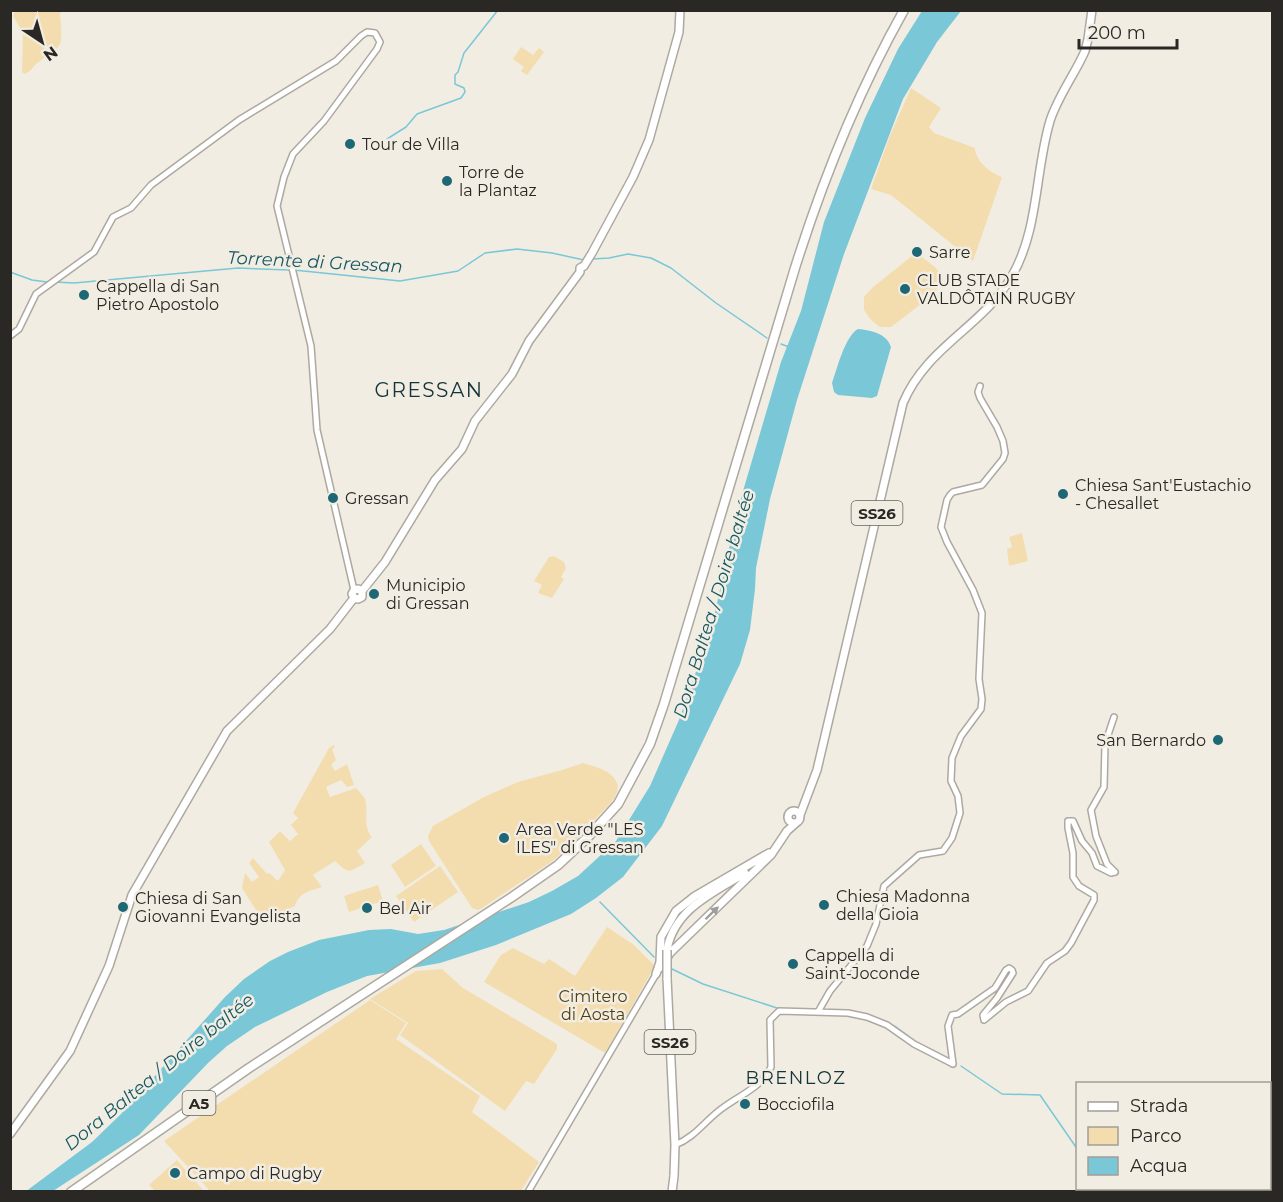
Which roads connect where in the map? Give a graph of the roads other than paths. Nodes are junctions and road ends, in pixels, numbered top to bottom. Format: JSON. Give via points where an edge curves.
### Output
{"nodes":[{"id":1,"x":680,"y":10,"type":"edge"},
{"id":2,"x":904,"y":10,"type":"edge"},
{"id":3,"x":910,"y":10,"type":"edge"},
{"id":4,"x":1092,"y":10,"type":"edge"},
{"id":5,"x":10,"y":336,"type":"edge"},
{"id":6,"x":980,"y":386,"type":"dead end"},
{"id":7,"x":356,"y":593,"type":"junction"},
{"id":8,"x":1113,"y":717,"type":"dead end"},
{"id":9,"x":797,"y":813,"type":"junction"},
{"id":10,"x":792,"y":821,"type":"junction"},
{"id":11,"x":775,"y":849,"type":"junction"},
{"id":12,"x":663,"y":958,"type":"junction"},
{"id":13,"x":661,"y":967,"type":"joint"},
{"id":14,"x":656,"y":974,"type":"junction"},
{"id":15,"x":819,"y":1011,"type":"junction"},
{"id":16,"x":330,"y":1018,"type":"junction"},
{"id":17,"x":10,"y":1134,"type":"edge"},
{"id":18,"x":675,"y":1145,"type":"junction"},
{"id":19,"x":71,"y":1191,"type":"edge"},
{"id":20,"x":78,"y":1191,"type":"edge"},
{"id":21,"x":528,"y":1191,"type":"edge"},
{"id":22,"x":672,"y":1191,"type":"edge"}],
"edges":[{"from":1,"to":7,"type":"main road","via":[[679,32],[649,140],[592,253],[529,340],[512,375],[475,421],[462,449],[435,480],[385,562]]},
{"from":2,"to":16,"type":"highway","number":"A5","via":[[850,120],[807,230],[664,704],[650,744],[618,804],[558,865]]},
{"from":3,"to":16,"type":"highway","number":"A5","via":[[860,110],[809,236],[672,693],[643,770],[622,806],[577,854],[524,894]]},
{"from":4,"to":9,"type":"main road","number":"SS26","via":[[1085,51],[1051,119],[1019,263],[995,300],[924,368],[903,403],[817,770]]},
{"from":5,"to":7,"type":"street","via":[[19,329],[39,291],[94,252],[110,220],[131,208],[151,185],[249,113],[329,66],[361,36],[375,33],[380,42],[377,49],[324,122],[289,160],[277,206],[311,346],[317,430]]},
{"from":6,"to":15,"type":"street","via":[[980,398],[997,426],[1005,453],[982,485],[950,495],[940,523],[982,612],[982,704],[952,758],[951,781],[960,806],[957,826],[943,851],[919,855],[884,886],[867,946],[830,991]]},
{"from":7,"to":17,"type":"main road","via":[[330,629],[227,731],[132,895],[109,966],[70,1051]]},
{"from":8,"to":15,"type":"street","via":[[1105,744],[1104,787],[1091,810],[1107,864],[1115,871],[1097,866],[1073,821],[1067,822],[1073,877],[1078,886],[1094,895],[1094,900],[1071,943],[1047,963],[1028,991],[1000,1006],[986,1020],[983,1018],[1012,973],[1009,968],[995,988],[952,1015],[948,1026],[953,1064],[873,1018]]},
{"from":9,"to":10,"type":"main road","number":"SS26","via":[[800,820]]},
{"from":9,"to":10,"type":"main road","number":"SS26","via":[[789,813]]},
{"from":10,"to":11,"type":"main road","number":"SS26"},
{"from":12,"to":11,"type":"main road","one_way":true},
{"from":11,"to":12,"type":"main road","via":[[676,911],[661,937]]},
{"from":11,"to":18,"type":"main road","number":"SS26","bridge":true,"via":[[687,911],[673,931],[667,950],[667,978]]},
{"from":12,"to":13,"type":"main road"},
{"from":12,"to":14,"type":"main road"},
{"from":13,"to":14,"type":"street"},
{"from":14,"to":21,"type":"street"},
{"from":15,"to":18,"type":"street","via":[[782,1011],[773,1015],[769,1025],[768,1074],[690,1139]]},
{"from":16,"to":19,"type":"highway","number":"A5","via":[[249,1068]]},
{"from":16,"to":20,"type":"highway","number":"A5"},
{"from":18,"to":22,"type":"main road","number":"SS26"}]}
